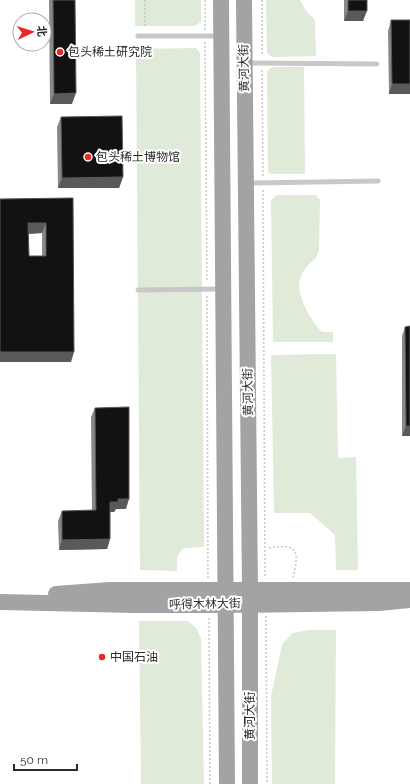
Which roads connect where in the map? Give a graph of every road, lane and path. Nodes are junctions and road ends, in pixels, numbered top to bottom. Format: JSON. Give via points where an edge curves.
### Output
{"nodes":[{"id":1,"x":145,"y":0,"type":"edge"},
{"id":2,"x":205,"y":0,"type":"edge"},
{"id":3,"x":221,"y":0,"type":"edge"},
{"id":4,"x":244,"y":0,"type":"edge"},
{"id":5,"x":262,"y":0,"type":"edge"},
{"id":6,"x":145,"y":26,"type":"dead end"},
{"id":7,"x":138,"y":36,"type":"dead end"},
{"id":8,"x":205,"y":36,"type":"junction"},
{"id":9,"x":221,"y":36,"type":"junction"},
{"id":10,"x":244,"y":63,"type":"junction"},
{"id":11,"x":262,"y":64,"type":"junction"},
{"id":12,"x":377,"y":64,"type":"dead end"},
{"id":13,"x":378,"y":181,"type":"dead end"},
{"id":14,"x":263,"y":182,"type":"junction"},
{"id":15,"x":246,"y":183,"type":"junction"},
{"id":16,"x":207,"y":289,"type":"junction"},
{"id":17,"x":223,"y":289,"type":"junction"},
{"id":18,"x":138,"y":290,"type":"dead end"},
{"id":19,"x":269,"y":548,"type":"dead end"},
{"id":20,"x":293,"y":578,"type":"dead end"},
{"id":21,"x":410,"y":590,"type":"edge"},
{"id":22,"x":0,"y":595,"type":"edge"},
{"id":23,"x":208,"y":597,"type":"junction"},
{"id":24,"x":226,"y":597,"type":"junction"},
{"id":25,"x":258,"y":597,"type":"junction"},
{"id":26,"x":410,"y":600,"type":"edge"},
{"id":27,"x":0,"y":602,"type":"edge"},
{"id":28,"x":210,"y":784,"type":"edge"},
{"id":29,"x":227,"y":784,"type":"edge"},
{"id":30,"x":250,"y":784,"type":"edge"},
{"id":31,"x":267,"y":784,"type":"edge"}],
"edges":[{"from":1,"to":6,"type":"path"},
{"from":2,"to":8,"type":"path"},
{"from":3,"to":9,"type":"main road","name":"黄河大街"},
{"from":4,"to":10,"type":"main road","name":"黄河大街"},
{"from":5,"to":11,"type":"path"},
{"from":7,"to":8,"type":"lane"},
{"from":8,"to":9,"type":"lane"},
{"from":8,"to":16,"type":"path"},
{"from":9,"to":17,"type":"main road","name":"黄河大街"},
{"from":10,"to":11,"type":"lane"},
{"from":10,"to":15,"type":"main road","name":"黄河大街"},
{"from":11,"to":12,"type":"lane"},
{"from":11,"to":14,"type":"path"},
{"from":13,"to":14,"type":"lane"},
{"from":14,"to":15,"type":"lane"},
{"from":14,"to":25,"type":"path"},
{"from":15,"to":25,"type":"main road","name":"黄河大街"},
{"from":16,"to":17,"type":"lane"},
{"from":16,"to":18,"type":"lane"},
{"from":16,"to":23,"type":"path"},
{"from":17,"to":24,"type":"main road","name":"黄河大街"},
{"from":19,"to":20,"type":"path","via":[[285,546],[294,551],[297,559]]},
{"from":21,"to":25,"type":"main road","name":"呼得木林大街"},
{"from":22,"to":23,"type":"main road","name":"呼得木林大街","via":[[110,590]]},
{"from":23,"to":24,"type":"main road","name":"呼得木林大街"},
{"from":23,"to":27,"type":"main road","name":"呼得木林大街"},
{"from":23,"to":28,"type":"path"},
{"from":24,"to":25,"type":"main road","name":"呼得木林大街"},
{"from":24,"to":29,"type":"main road","name":"黄河大街"},
{"from":25,"to":26,"type":"main road","name":"呼得木林大街","via":[[379,603]]},
{"from":25,"to":30,"type":"main road","name":"黄河大街"},
{"from":25,"to":31,"type":"path"}]}
